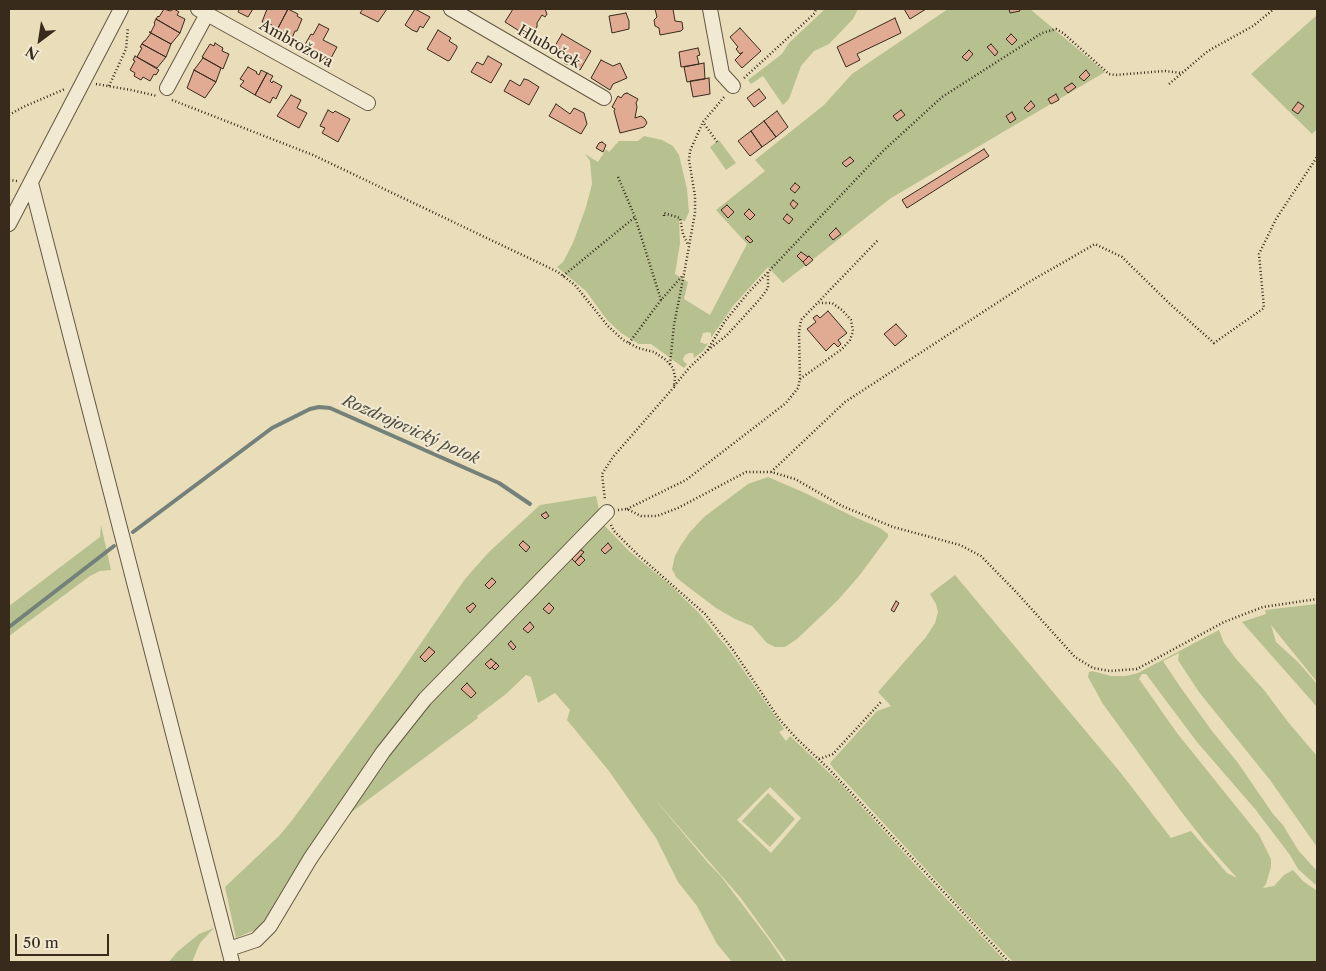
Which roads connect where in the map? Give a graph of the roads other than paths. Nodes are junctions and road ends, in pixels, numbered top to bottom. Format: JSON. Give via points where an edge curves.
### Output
{"nodes":[{"id":1,"x":122,"y":9,"type":"edge"},
{"id":2,"x":451,"y":9,"type":"edge"},
{"id":3,"x":710,"y":9,"type":"edge"},
{"id":4,"x":202,"y":11,"type":"edge"},
{"id":5,"x":733,"y":86,"type":"road end"},
{"id":6,"x":166,"y":95,"type":"road end"},
{"id":7,"x":604,"y":98,"type":"dead end"},
{"id":8,"x":368,"y":103,"type":"dead end"},
{"id":9,"x":31,"y":183,"type":"junction"},
{"id":10,"x":9,"y":224,"type":"edge"},
{"id":11,"x":607,"y":512,"type":"road end"},
{"id":12,"x":231,"y":956,"type":"edge"}],
"edges":[{"from":1,"to":9,"type":"street"},
{"from":2,"to":7,"type":"street","name":"Hluboček"},
{"from":3,"to":5,"type":"street","via":[[722,74]]},
{"from":4,"to":6,"type":"street","name":"Ambrožova"},
{"from":4,"to":8,"type":"street","name":"Ambrožova"},
{"from":9,"to":10,"type":"street"},
{"from":9,"to":12,"type":"street"},
{"from":11,"to":12,"type":"street","via":[[425,699],[383,752],[310,859],[270,926],[256,940]]}]}
